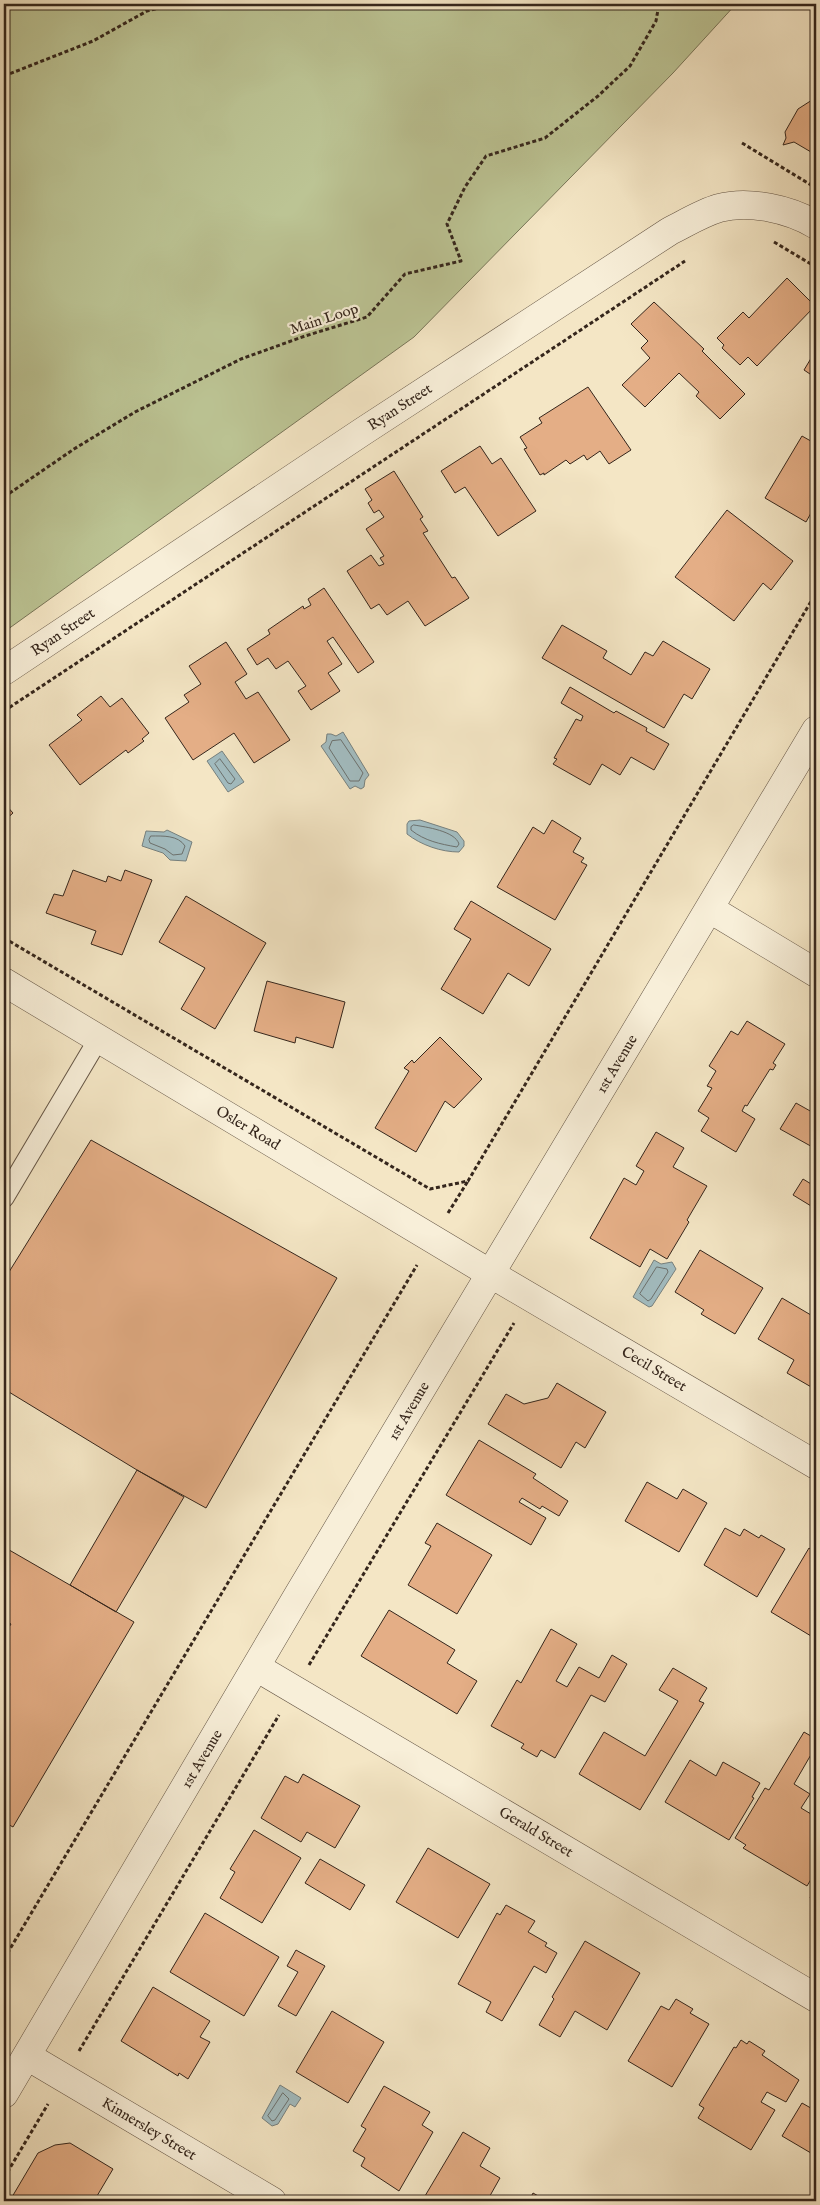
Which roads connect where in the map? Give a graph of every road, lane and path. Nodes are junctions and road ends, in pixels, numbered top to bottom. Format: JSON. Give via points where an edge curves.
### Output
{"nodes":[{"id":1,"x":174,"y":4,"type":"edge"},
{"id":2,"x":659,"y":4,"type":"edge"},
{"id":3,"x":4,"y":76,"type":"edge"},
{"id":4,"x":742,"y":143,"type":"dead end"},
{"id":5,"x":816,"y":188,"type":"edge"},
{"id":6,"x":816,"y":225,"type":"edge"},
{"id":7,"x":770,"y":239,"type":"dead end"},
{"id":8,"x":690,"y":257,"type":"dead end"},
{"id":9,"x":816,"y":267,"type":"edge"},
{"id":10,"x":4,"y":497,"type":"edge"},
{"id":11,"x":816,"y":593,"type":"edge"},
{"id":12,"x":4,"y":671,"type":"edge"},
{"id":13,"x":4,"y":711,"type":"edge"},
{"id":14,"x":816,"y":730,"type":"edge"},
{"id":15,"x":710,"y":908,"type":"junction"},
{"id":16,"x":4,"y":938,"type":"edge"},
{"id":17,"x":816,"y":973,"type":"edge"},
{"id":18,"x":4,"y":982,"type":"edge"},
{"id":19,"x":98,"y":1038,"type":"junction"},
{"id":20,"x":468,"y":1180,"type":"junction"},
{"id":21,"x":4,"y":1198,"type":"edge"},
{"id":22,"x":433,"y":1238,"type":"junction"},
{"id":23,"x":491,"y":1274,"type":"junction"},
{"id":24,"x":530,"y":1296,"type":"junction"},
{"id":25,"x":816,"y":1465,"type":"edge"},
{"id":26,"x":256,"y":1667,"type":"junction"},
{"id":27,"x":294,"y":1689,"type":"junction"},
{"id":28,"x":4,"y":1959,"type":"edge"},
{"id":29,"x":816,"y":1998,"type":"edge"},
{"id":30,"x":27,"y":2056,"type":"junction"},
{"id":31,"x":64,"y":2078,"type":"junction"},
{"id":32,"x":4,"y":2094,"type":"edge"},
{"id":33,"x":4,"y":2178,"type":"edge"},
{"id":34,"x":272,"y":2201,"type":"edge"}],
"edges":[{"from":1,"to":3,"type":"path","via":[[147,11],[92,41]]},
{"from":2,"to":10,"type":"path","name":"Main Loop","via":[[656,21],[630,66],[598,96],[545,138],[486,156],[447,224],[461,261],[405,274],[367,318],[241,359],[135,412]]},
{"from":4,"to":5,"type":"path"},
{"from":6,"to":12,"type":"street","name":"Ryan Street","via":[[795,214],[736,206],[720,208],[670,231]]},
{"from":7,"to":9,"type":"path"},
{"from":8,"to":13,"type":"path"},
{"from":11,"to":20,"type":"path"},
{"from":14,"to":15,"type":"street","name":"1st Avenue"},
{"from":15,"to":17,"type":"street"},
{"from":15,"to":23,"type":"street","name":"1st Avenue"},
{"from":16,"to":20,"type":"path","via":[[430,1189]]},
{"from":18,"to":19,"type":"street","name":"Osler Road"},
{"from":19,"to":21,"type":"lane"},
{"from":19,"to":22,"type":"street","name":"Osler Road"},
{"from":20,"to":22,"type":"path"},
{"from":22,"to":23,"type":"street","name":"Osler Road"},
{"from":22,"to":28,"type":"path"},
{"from":23,"to":24,"type":"street","name":"Cecil Street"},
{"from":23,"to":26,"type":"street","name":"1st Avenue"},
{"from":24,"to":25,"type":"street","name":"Cecil Street"},
{"from":24,"to":27,"type":"path"},
{"from":26,"to":27,"type":"street","name":"Gerald Street"},
{"from":26,"to":30,"type":"street","name":"1st Avenue"},
{"from":27,"to":29,"type":"street","name":"Gerald Street"},
{"from":27,"to":31,"type":"path"},
{"from":30,"to":31,"type":"street","name":"Kinnersley Street"},
{"from":30,"to":32,"type":"street","name":"1st Avenue"},
{"from":31,"to":33,"type":"path"},
{"from":31,"to":34,"type":"street","name":"Kinnersley Street"}]}
